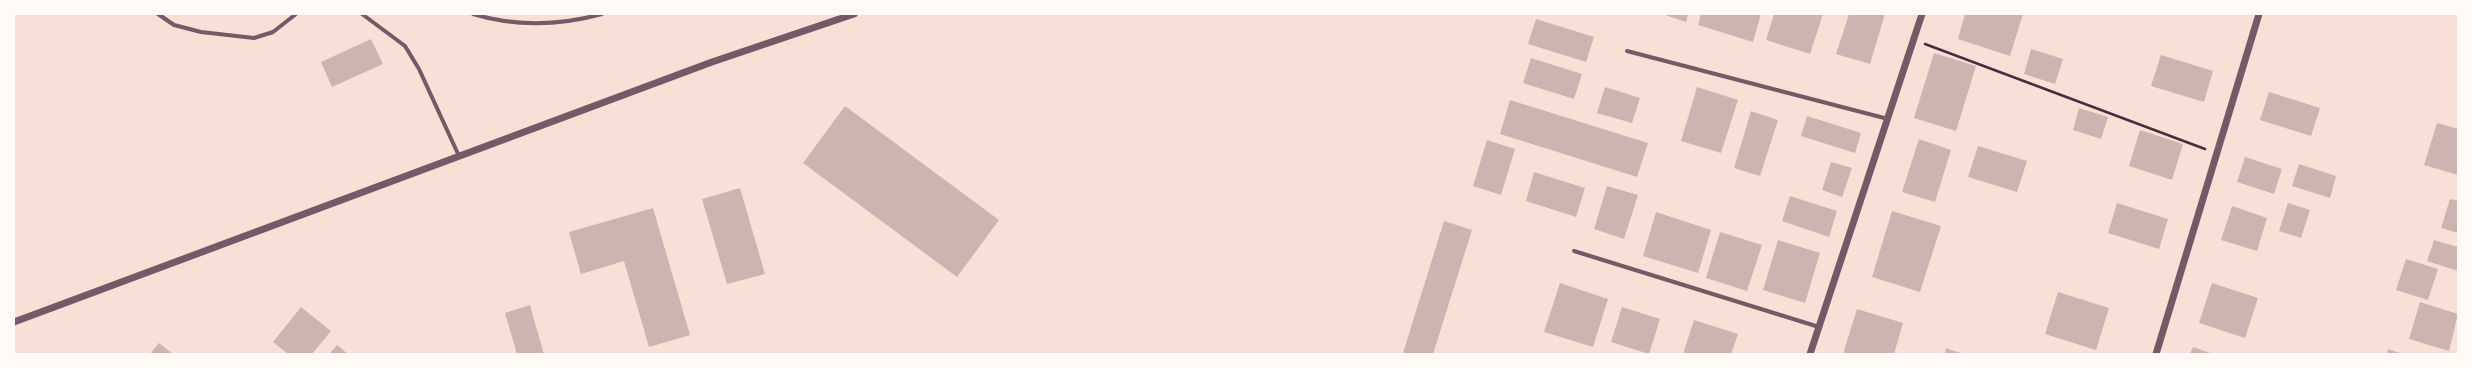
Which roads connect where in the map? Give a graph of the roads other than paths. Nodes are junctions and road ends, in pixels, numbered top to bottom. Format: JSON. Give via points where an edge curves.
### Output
{"nodes":[{"id":1,"x":158,"y":14,"type":"edge"},
{"id":2,"x":296,"y":14,"type":"edge"},
{"id":3,"x":362,"y":14,"type":"edge"},
{"id":4,"x":473,"y":14,"type":"edge"},
{"id":5,"x":602,"y":14,"type":"edge"},
{"id":6,"x":854,"y":14,"type":"edge"},
{"id":7,"x":1922,"y":14,"type":"edge"},
{"id":8,"x":2259,"y":14,"type":"edge"},
{"id":9,"x":1627,"y":51,"type":"dead end"},
{"id":10,"x":1888,"y":119,"type":"junction"},
{"id":11,"x":459,"y":156,"type":"junction"},
{"id":12,"x":1574,"y":251,"type":"dead end"},
{"id":13,"x":14,"y":322,"type":"edge"},
{"id":14,"x":1819,"y":327,"type":"junction"},
{"id":15,"x":1810,"y":354,"type":"edge"},
{"id":16,"x":2156,"y":354,"type":"edge"}],
"edges":[{"from":1,"to":2,"type":"street","via":[[174,25],[201,32],[254,38],[272,32]]},
{"from":3,"to":11,"type":"street","via":[[405,46]]},
{"from":4,"to":5,"type":"street","via":[[522,25],[553,24]]},
{"from":6,"to":11,"type":"street","via":[[712,62]]},
{"from":7,"to":10,"type":"street"},
{"from":8,"to":16,"type":"street"},
{"from":9,"to":10,"type":"street"},
{"from":10,"to":14,"type":"street"},
{"from":11,"to":13,"type":"street"},
{"from":12,"to":14,"type":"street"},
{"from":14,"to":15,"type":"street"}]}
